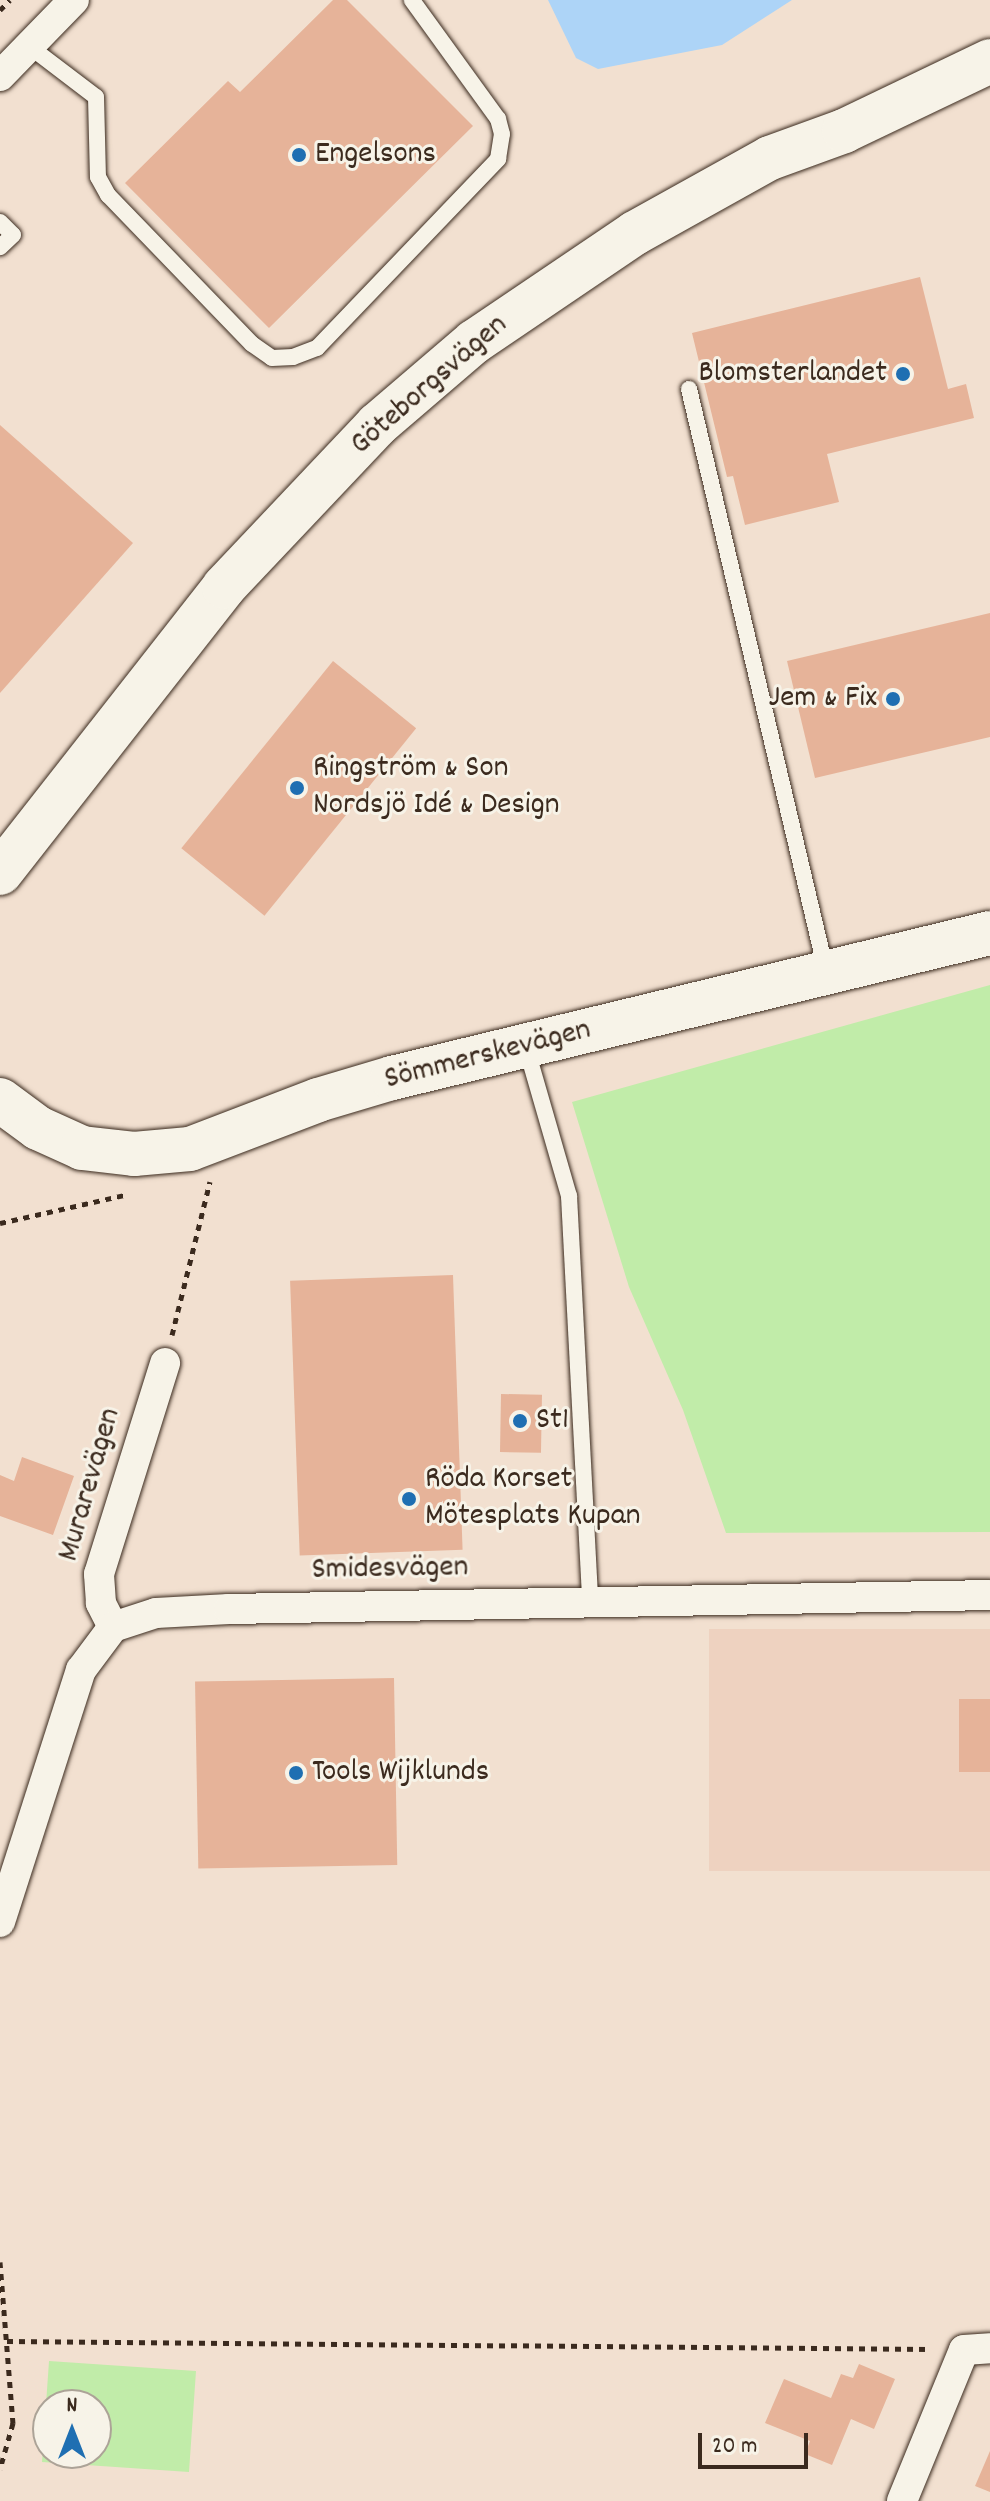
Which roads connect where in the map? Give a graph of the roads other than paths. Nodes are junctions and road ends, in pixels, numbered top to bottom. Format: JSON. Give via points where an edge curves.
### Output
{"nodes":[{"id":1,"x":74,"y":0,"type":"edge"},
{"id":2,"x":412,"y":0,"type":"edge"},
{"id":3,"x":29,"y":46,"type":"junction"},
{"id":4,"x":990,"y":61,"type":"edge"},
{"id":5,"x":0,"y":76,"type":"edge"},
{"id":6,"x":0,"y":222,"type":"edge"},
{"id":7,"x":0,"y":247,"type":"edge"},
{"id":8,"x":689,"y":389,"type":"dead end"},
{"id":9,"x":0,"y":873,"type":"edge"},
{"id":10,"x":990,"y":933,"type":"edge"},
{"id":11,"x":827,"y":974,"type":"junction"},
{"id":12,"x":526,"y":1046,"type":"junction"},
{"id":13,"x":0,"y":1100,"type":"edge"},
{"id":14,"x":165,"y":1363,"type":"road end"},
{"id":15,"x":990,"y":1595,"type":"edge"},
{"id":16,"x":590,"y":1603,"type":"junction"},
{"id":17,"x":113,"y":1627,"type":"junction"},
{"id":18,"x":0,"y":1922,"type":"edge"},
{"id":19,"x":977,"y":2349,"type":"edge"},
{"id":20,"x":902,"y":2501,"type":"edge"}],
"edges":[{"from":1,"to":3,"type":"street"},
{"from":2,"to":3,"type":"lane","via":[[498,119],[498,159],[317,348],[293,357],[272,358],[252,344],[108,195],[98,177],[96,97]]},
{"from":3,"to":5,"type":"street"},
{"from":4,"to":9,"type":"main road","name":"Göteborgsvägen","via":[[844,131],[770,158],[635,233],[474,342],[377,425],[224,587]]},
{"from":6,"to":7,"type":"lane","via":[[13,235]]},
{"from":8,"to":11,"type":"lane"},
{"from":10,"to":11,"type":"main road","name":"Sömmerskevägen"},
{"from":11,"to":12,"type":"main road","name":"Sömmerskevägen"},
{"from":12,"to":13,"type":"main road","name":"Sömmerskevägen","via":[[318,1100],[190,1149],[134,1154],[82,1148],[38,1128]]},
{"from":12,"to":16,"type":"lane","via":[[569,1196]]},
{"from":14,"to":17,"type":"street","name":"Murarevägen","via":[[99,1574],[101,1603]]},
{"from":15,"to":16,"type":"street","name":"Smidesvägen"},
{"from":16,"to":17,"type":"street","name":"Smidesvägen","via":[[229,1609],[156,1613]]},
{"from":17,"to":18,"type":"street","via":[[81,1670]]},
{"from":19,"to":20,"type":"street"}]}
